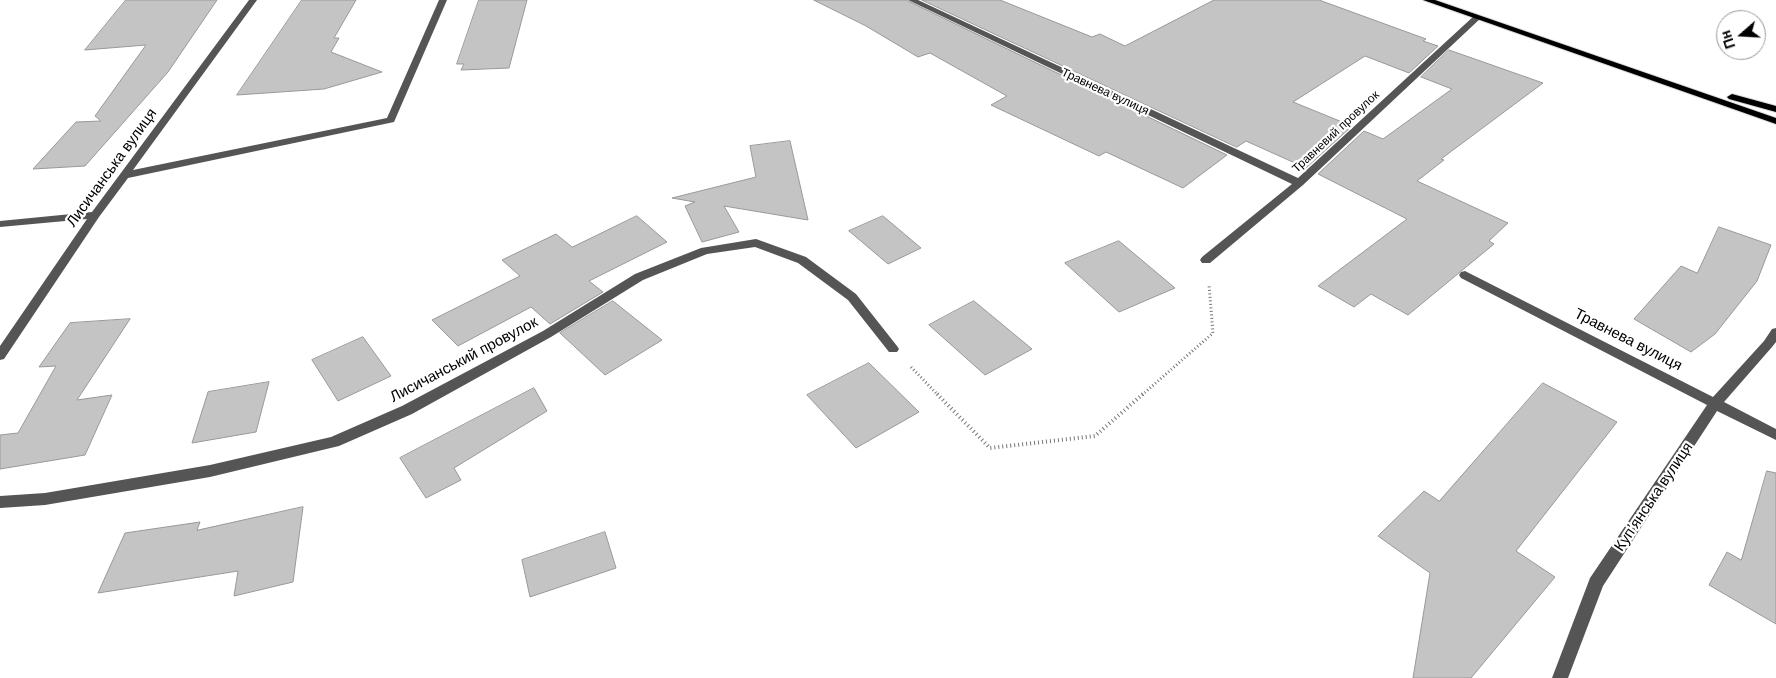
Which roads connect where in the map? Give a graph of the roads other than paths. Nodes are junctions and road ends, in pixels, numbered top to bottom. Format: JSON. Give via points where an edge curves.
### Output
{"nodes":[{"id":1,"x":253,"y":0,"type":"edge"},
{"id":2,"x":443,"y":0,"type":"edge"},
{"id":3,"x":912,"y":0,"type":"edge"},
{"id":4,"x":1427,"y":0,"type":"edge"},
{"id":5,"x":1478,"y":17,"type":"junction"},
{"id":6,"x":1635,"y":71,"type":"junction"},
{"id":7,"x":1776,"y":109,"type":"edge"},
{"id":8,"x":1776,"y":121,"type":"edge"},
{"id":9,"x":126,"y":175,"type":"junction"},
{"id":10,"x":1299,"y":183,"type":"junction"},
{"id":11,"x":95,"y":215,"type":"junction"},
{"id":12,"x":0,"y":224,"type":"edge"},
{"id":13,"x":1206,"y":260,"type":"road end"},
{"id":14,"x":1465,"y":275,"type":"dead end"},
{"id":15,"x":1776,"y":332,"type":"edge"},
{"id":16,"x":893,"y":349,"type":"road end"},
{"id":17,"x":0,"y":356,"type":"edge"},
{"id":18,"x":1716,"y":402,"type":"junction"},
{"id":19,"x":1776,"y":435,"type":"edge"},
{"id":20,"x":0,"y":502,"type":"edge"},
{"id":21,"x":1560,"y":678,"type":"edge"}],
"edges":[{"from":1,"to":9,"type":"street","name":"Лисичанська вулиця"},
{"from":2,"to":9,"type":"street","via":[[391,120]]},
{"from":3,"to":10,"type":"street","name":"Травнева вулиця"},
{"from":4,"to":5,"type":"main road"},
{"from":5,"to":6,"type":"main road"},
{"from":5,"to":10,"type":"street","name":"Травневий провулок"},
{"from":6,"to":7,"type":"main road"},
{"from":6,"to":8,"type":"main road"},
{"from":9,"to":11,"type":"street","name":"Лисичанська вулиця"},
{"from":10,"to":13,"type":"street","name":"Травневий провулок"},
{"from":11,"to":12,"type":"street"},
{"from":11,"to":17,"type":"street","name":"Лисичанська вулиця"},
{"from":14,"to":18,"type":"street","name":"Травнева вулиця"},
{"from":15,"to":18,"type":"street","name":"Купʼянська вулиця"},
{"from":16,"to":20,"type":"street","name":"Лисичанський провулок","via":[[852,297],[802,260],[756,243],[705,251],[639,277],[547,334],[423,401],[334,442],[210,471],[45,498]]},
{"from":18,"to":19,"type":"street","name":"Травнева вулиця"},
{"from":18,"to":21,"type":"street","name":"Купʼянська вулиця","via":[[1596,583]]}]}
